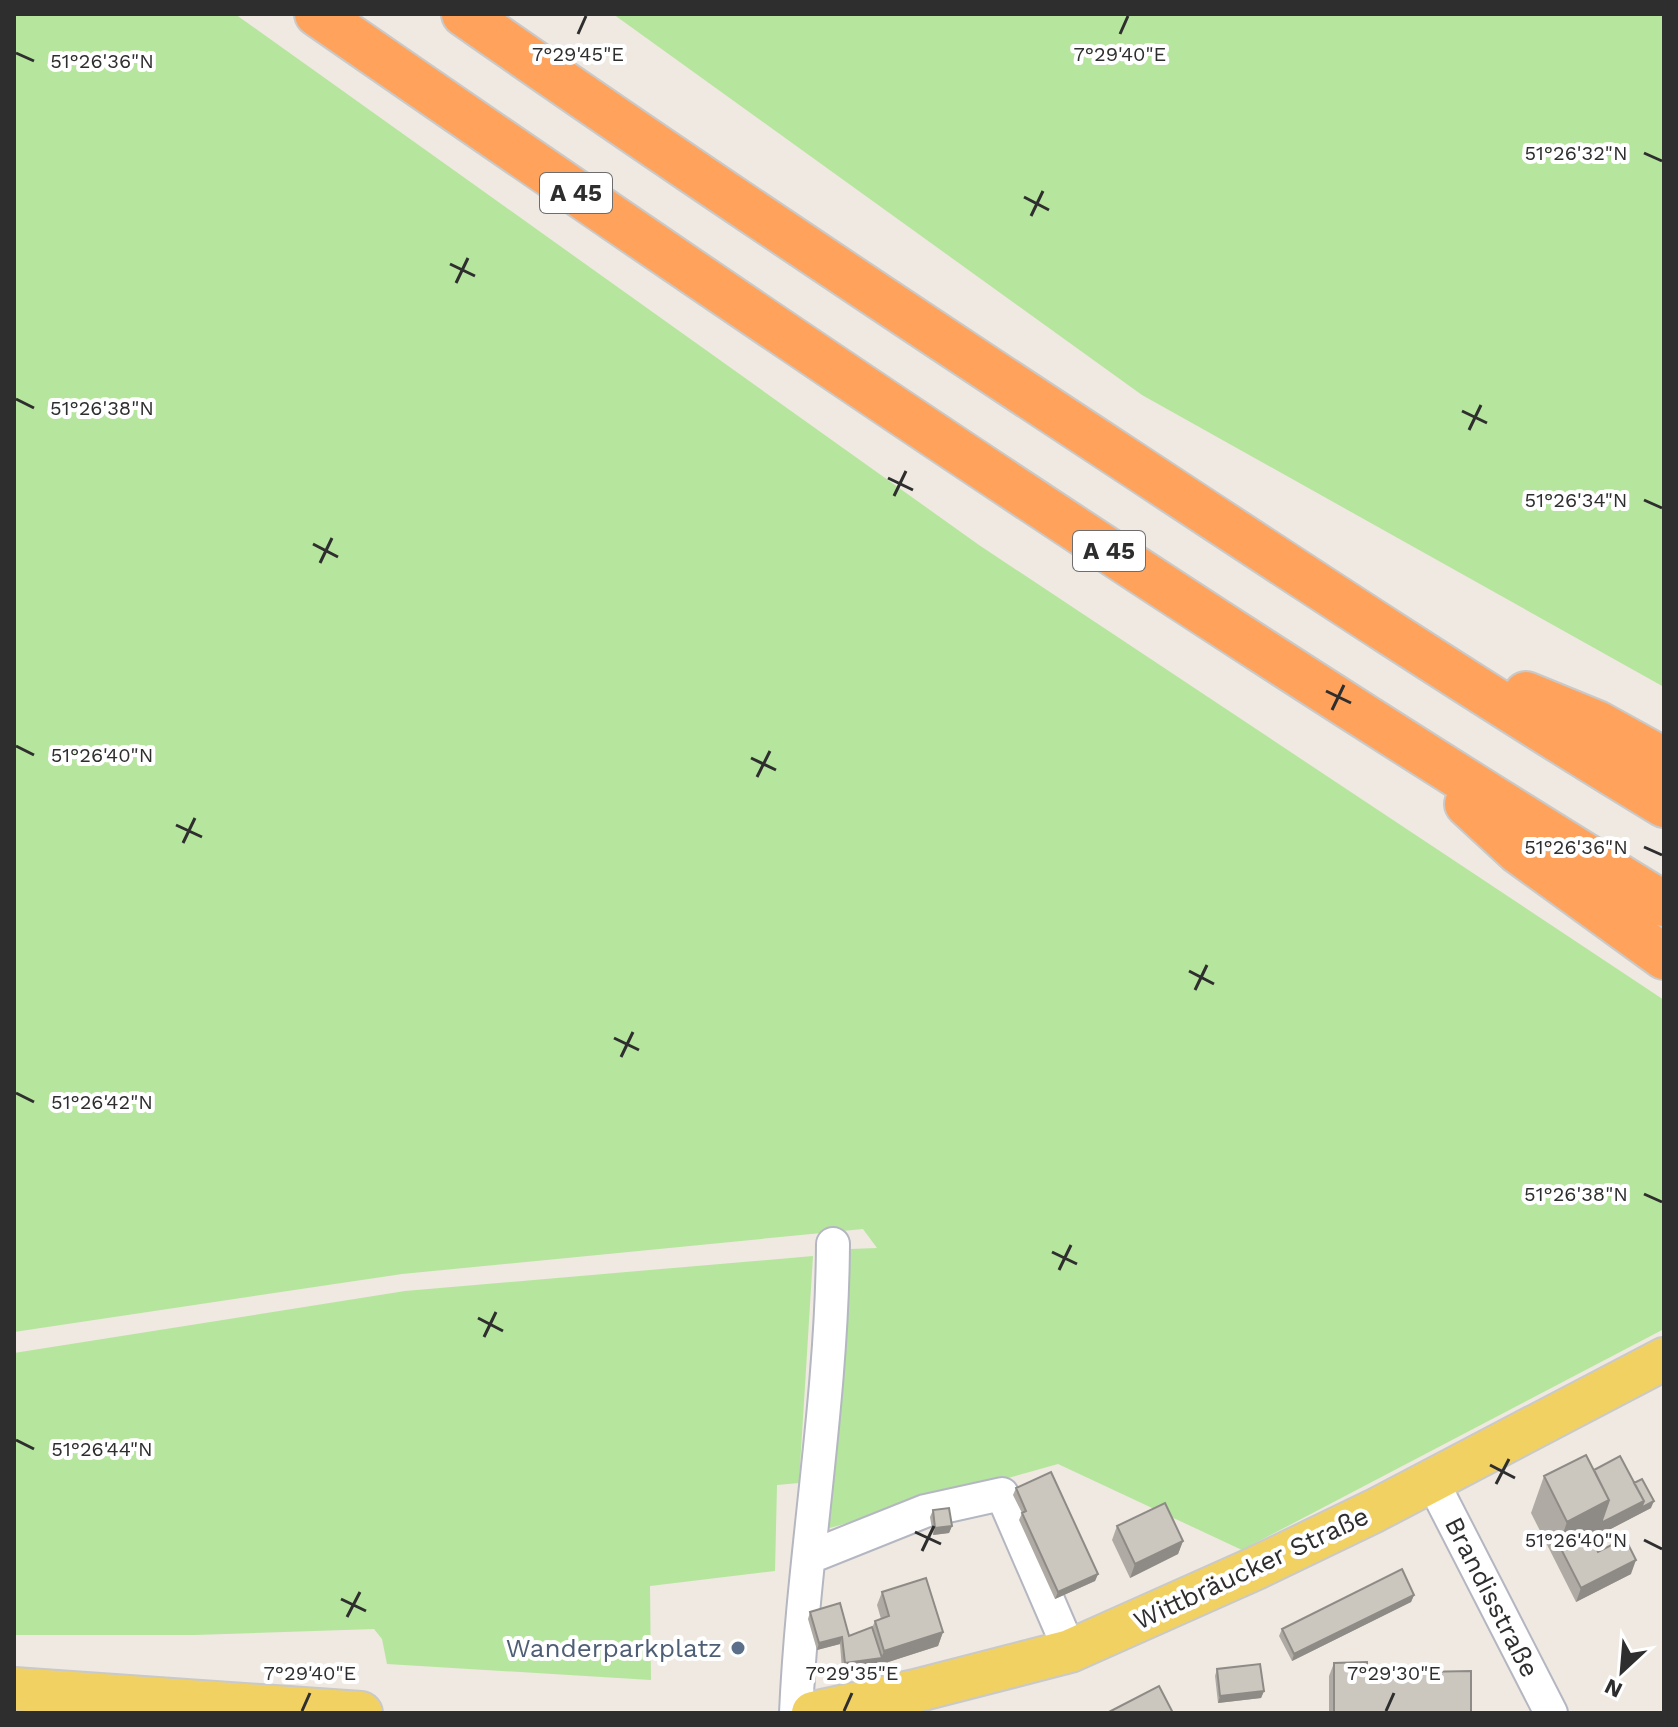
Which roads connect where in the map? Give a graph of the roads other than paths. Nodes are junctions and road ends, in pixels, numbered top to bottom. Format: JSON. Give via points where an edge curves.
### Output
{"nodes":[{"id":1,"x":317,"y":14,"type":"edge"},
{"id":2,"x":464,"y":14,"type":"edge"},
{"id":3,"x":1420,"y":650,"type":"junction"},
{"id":4,"x":1383,"y":727,"type":"junction"},
{"id":5,"x":1664,"y":760,"type":"edge"},
{"id":6,"x":1664,"y":805,"type":"edge"},
{"id":7,"x":1664,"y":904,"type":"edge"},
{"id":8,"x":1664,"y":957,"type":"edge"},
{"id":9,"x":833,"y":1244,"type":"dead end"},
{"id":10,"x":1664,"y":1359,"type":"edge"},
{"id":11,"x":1432,"y":1481,"type":"junction"},
{"id":12,"x":810,"y":1557,"type":"junction"},
{"id":13,"x":1070,"y":1651,"type":"junction"},
{"id":14,"x":14,"y":1689,"type":"edge"},
{"id":15,"x":361,"y":1713,"type":"edge"},
{"id":16,"x":796,"y":1713,"type":"edge"},
{"id":17,"x":813,"y":1713,"type":"edge"},
{"id":18,"x":1551,"y":1713,"type":"edge"}],
"edges":[{"from":1,"to":4,"type":"highway","number":"A 45","via":[[836,372]]},
{"from":2,"to":3,"type":"highway","via":[[910,319]]},
{"from":3,"to":5,"type":"highway","via":[[1597,723]]},
{"from":3,"to":6,"type":"highway"},
{"from":4,"to":7,"type":"highway","number":"A 45"},
{"from":4,"to":8,"type":"highway","via":[[1519,852]]},
{"from":9,"to":12,"type":"street","via":[[829,1359]]},
{"from":10,"to":11,"type":"main road","name":"Wittbräucker Straße"},
{"from":11,"to":13,"type":"main road","name":"Wittbräucker Straße"},
{"from":11,"to":18,"type":"street","name":"Brandisstraße"},
{"from":12,"to":13,"type":"street","via":[[925,1511],[1002,1494]]},
{"from":12,"to":16,"type":"street"},
{"from":13,"to":17,"type":"main road","name":"Wittbräucker Straße"},
{"from":14,"to":15,"type":"main road"}]}
